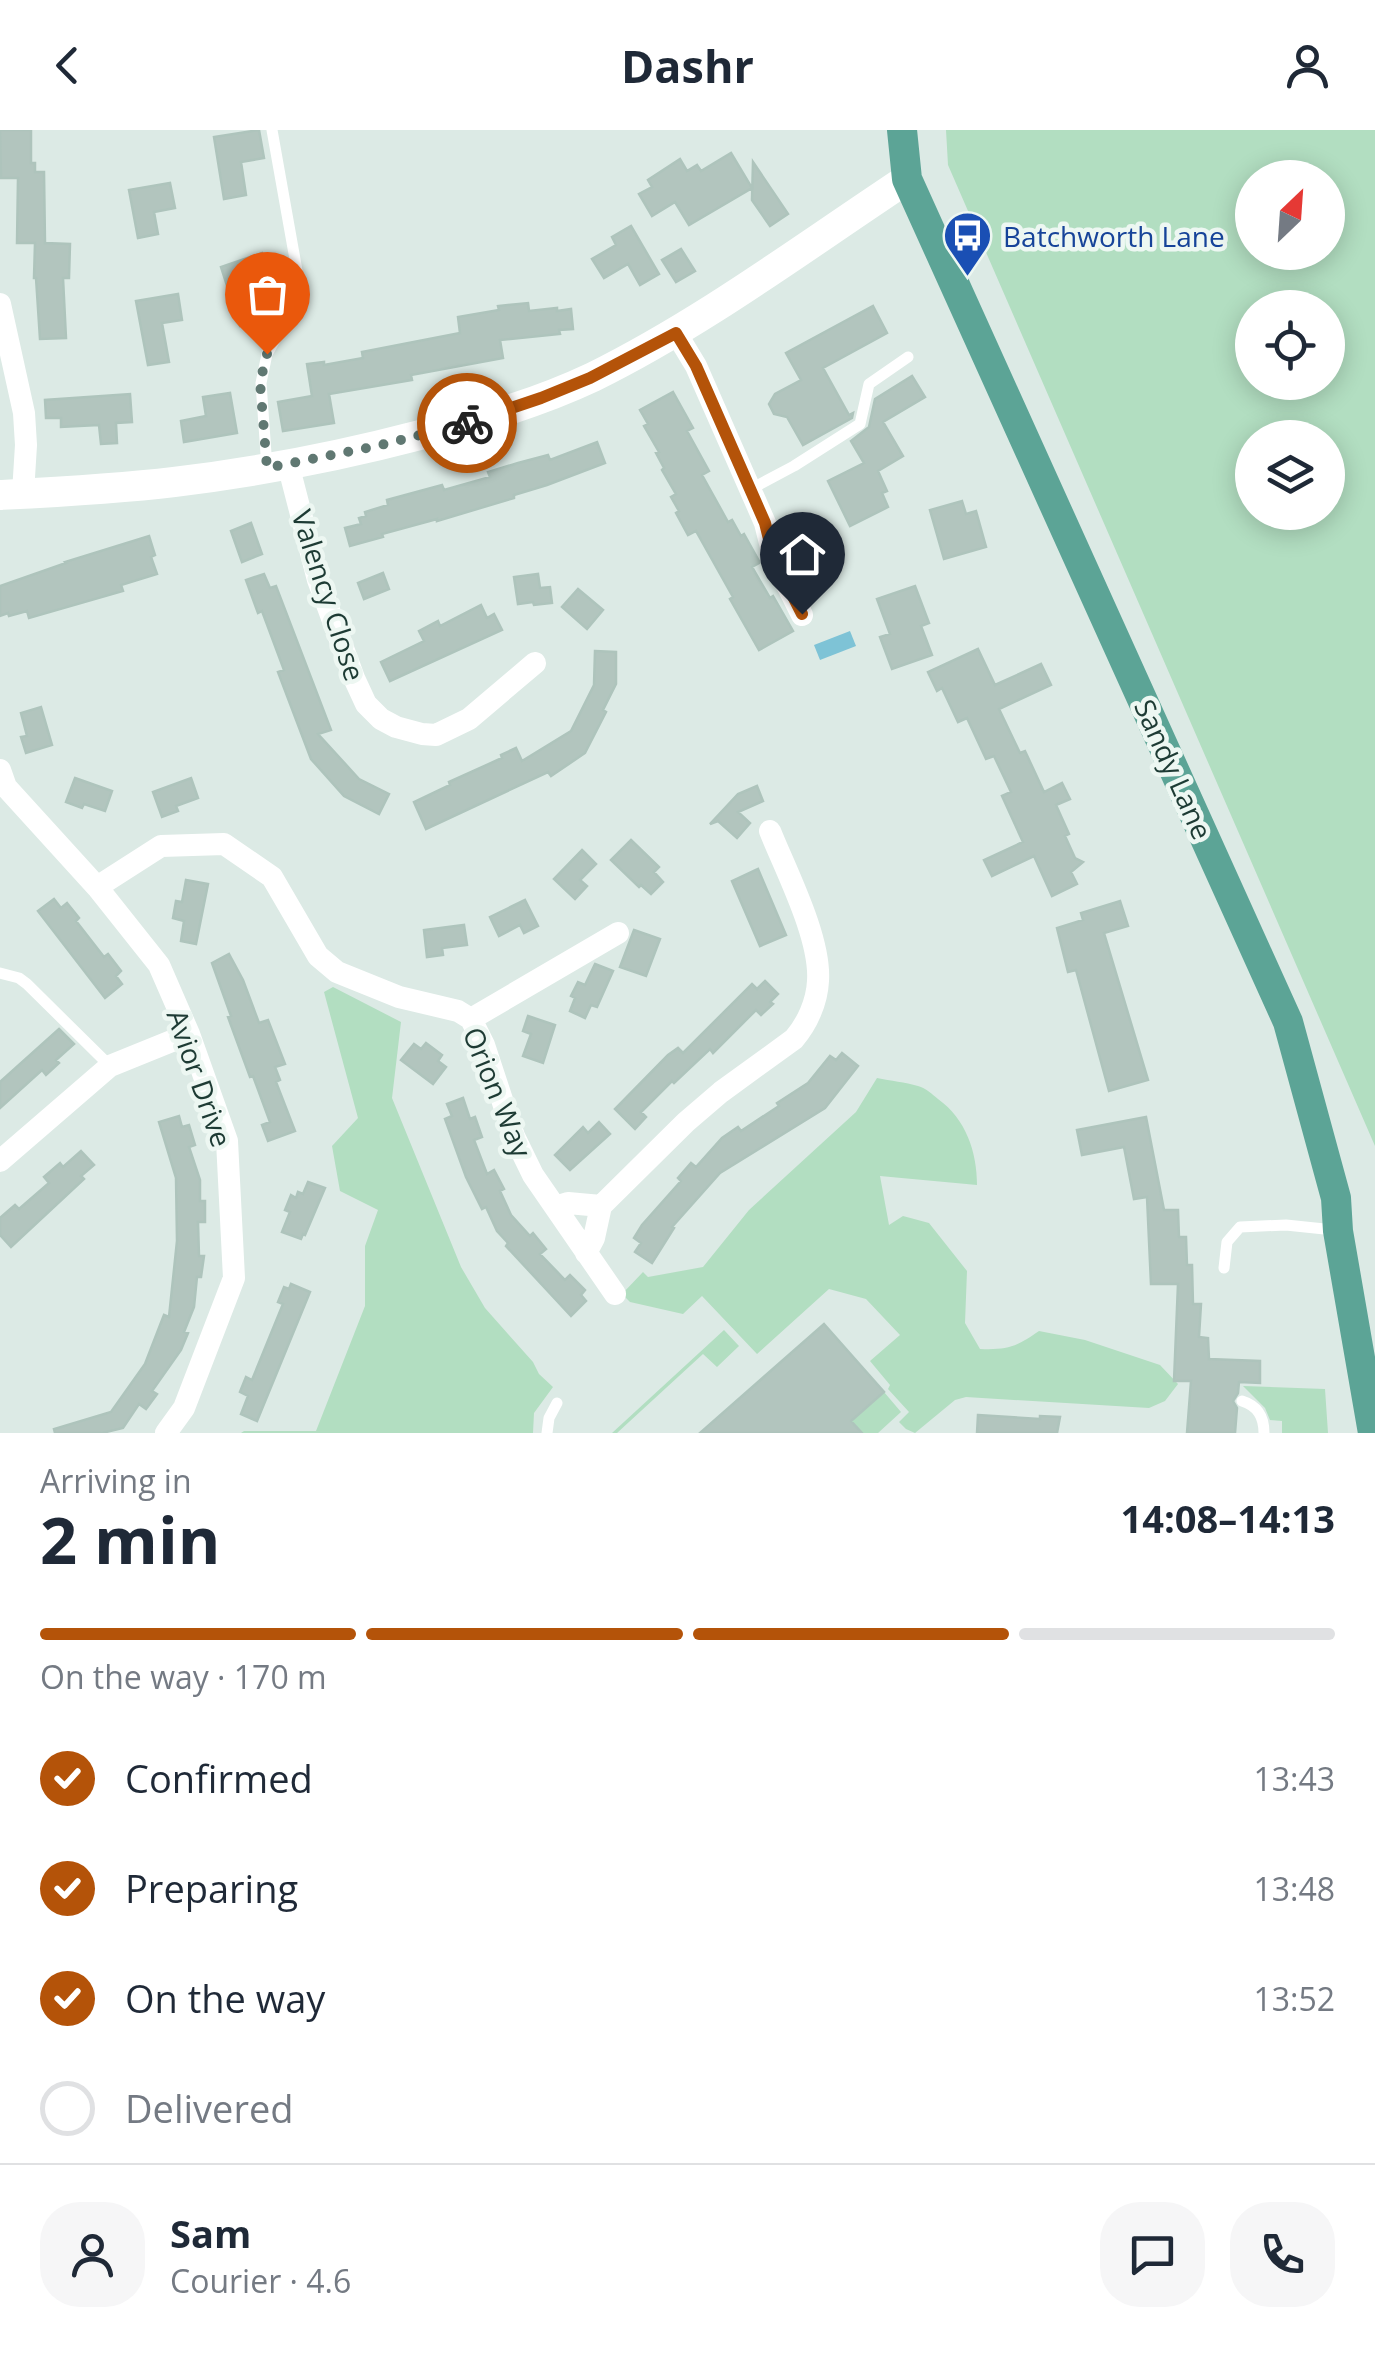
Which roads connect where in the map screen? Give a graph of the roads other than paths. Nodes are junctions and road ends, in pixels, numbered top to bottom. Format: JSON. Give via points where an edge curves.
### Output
{"nodes":[{"id":1,"x":272,"y":130,"type":"edge"},
{"id":2,"x":902,"y":130,"type":"edge"},
{"id":3,"x":907,"y":178,"type":"junction"},
{"id":4,"x":0,"y":304,"type":"edge"},
{"id":5,"x":676,"y":333,"type":"junction"},
{"id":6,"x":908,"y":357,"type":"dead end"},
{"id":7,"x":278,"y":466,"type":"junction"},
{"id":8,"x":748,"y":490,"type":"junction"},
{"id":9,"x":12,"y":494,"type":"edge"},
{"id":10,"x":802,"y":614,"type":"dead end"},
{"id":11,"x":534,"y":664,"type":"dead end"},
{"id":12,"x":2,"y":782,"type":"edge"},
{"id":13,"x":770,"y":831,"type":"dead end"},
{"id":14,"x":97,"y":887,"type":"junction"},
{"id":15,"x":618,"y":932,"type":"dead end"},
{"id":16,"x":0,"y":973,"type":"edge"},
{"id":17,"x":471,"y":1020,"type":"junction"},
{"id":18,"x":189,"y":1034,"type":"junction"},
{"id":19,"x":110,"y":1066,"type":"junction"},
{"id":20,"x":0,"y":1161,"type":"edge"},
{"id":21,"x":601,"y":1206,"type":"junction"},
{"id":22,"x":555,"y":1207,"type":"junction"},
{"id":23,"x":1338,"y":1231,"type":"junction"},
{"id":24,"x":586,"y":1253,"type":"junction"},
{"id":25,"x":1224,"y":1268,"type":"dead end"},
{"id":26,"x":614,"y":1294,"type":"dead end"},
{"id":27,"x":1242,"y":1401,"type":"dead end"},
{"id":28,"x":558,"y":1403,"type":"dead end"},
{"id":29,"x":173,"y":1431,"type":"edge"},
{"id":30,"x":547,"y":1433,"type":"edge"},
{"id":31,"x":1264,"y":1433,"type":"edge"},
{"id":32,"x":1373,"y":1433,"type":"edge"}],
"edges":[{"from":1,"to":7,"type":"lane","via":[[300,293],[267,354],[260,382]]},
{"from":2,"to":3,"type":"main road","name":"Sandy Lane"},
{"from":3,"to":5,"type":"street"},
{"from":3,"to":23,"type":"main road","name":"Sandy Lane","via":[[1288,1022],[1336,1198]]},
{"from":4,"to":9,"type":"street","via":[[24,413],[26,445]]},
{"from":5,"to":7,"type":"street","via":[[541,398],[377,446]]},
{"from":5,"to":8,"type":"street"},
{"from":6,"to":8,"type":"lane","via":[[869,384],[860,424]]},
{"from":7,"to":9,"type":"street","via":[[173,483]]},
{"from":7,"to":11,"type":"street","name":"Valency Close","via":[[342,646],[366,704],[382,719],[436,735],[469,719]]},
{"from":8,"to":10,"type":"street"},
{"from":12,"to":14,"type":"street","name":"Avior Drive"},
{"from":13,"to":21,"type":"street","via":[[816,955],[819,978],[810,1013],[794,1039],[686,1122]]},
{"from":14,"to":17,"type":"street","name":"Orion Way","via":[[161,846],[224,844],[272,876],[318,956],[337,972]]},
{"from":14,"to":18,"type":"street","name":"Avior Drive","via":[[159,965]]},
{"from":15,"to":17,"type":"street"},
{"from":16,"to":19,"type":"lane","via":[[28,984]]},
{"from":17,"to":22,"type":"street","name":"Orion Way","via":[[514,1136]]},
{"from":18,"to":19,"type":"street"},
{"from":18,"to":29,"type":"street","name":"Avior Drive","via":[[227,1141],[234,1278]]},
{"from":19,"to":20,"type":"street"},
{"from":21,"to":22,"type":"street"},
{"from":21,"to":24,"type":"street"},
{"from":22,"to":24,"type":"street","name":"Orion Way"},
{"from":23,"to":25,"type":"lane","via":[[1240,1228],[1227,1242]]},
{"from":23,"to":32,"type":"main road","name":"Sandy Lane"},
{"from":24,"to":26,"type":"street","name":"Orion Way"},
{"from":27,"to":31,"type":"lane","via":[[1259,1412]]},
{"from":28,"to":30,"type":"lane"}]}
